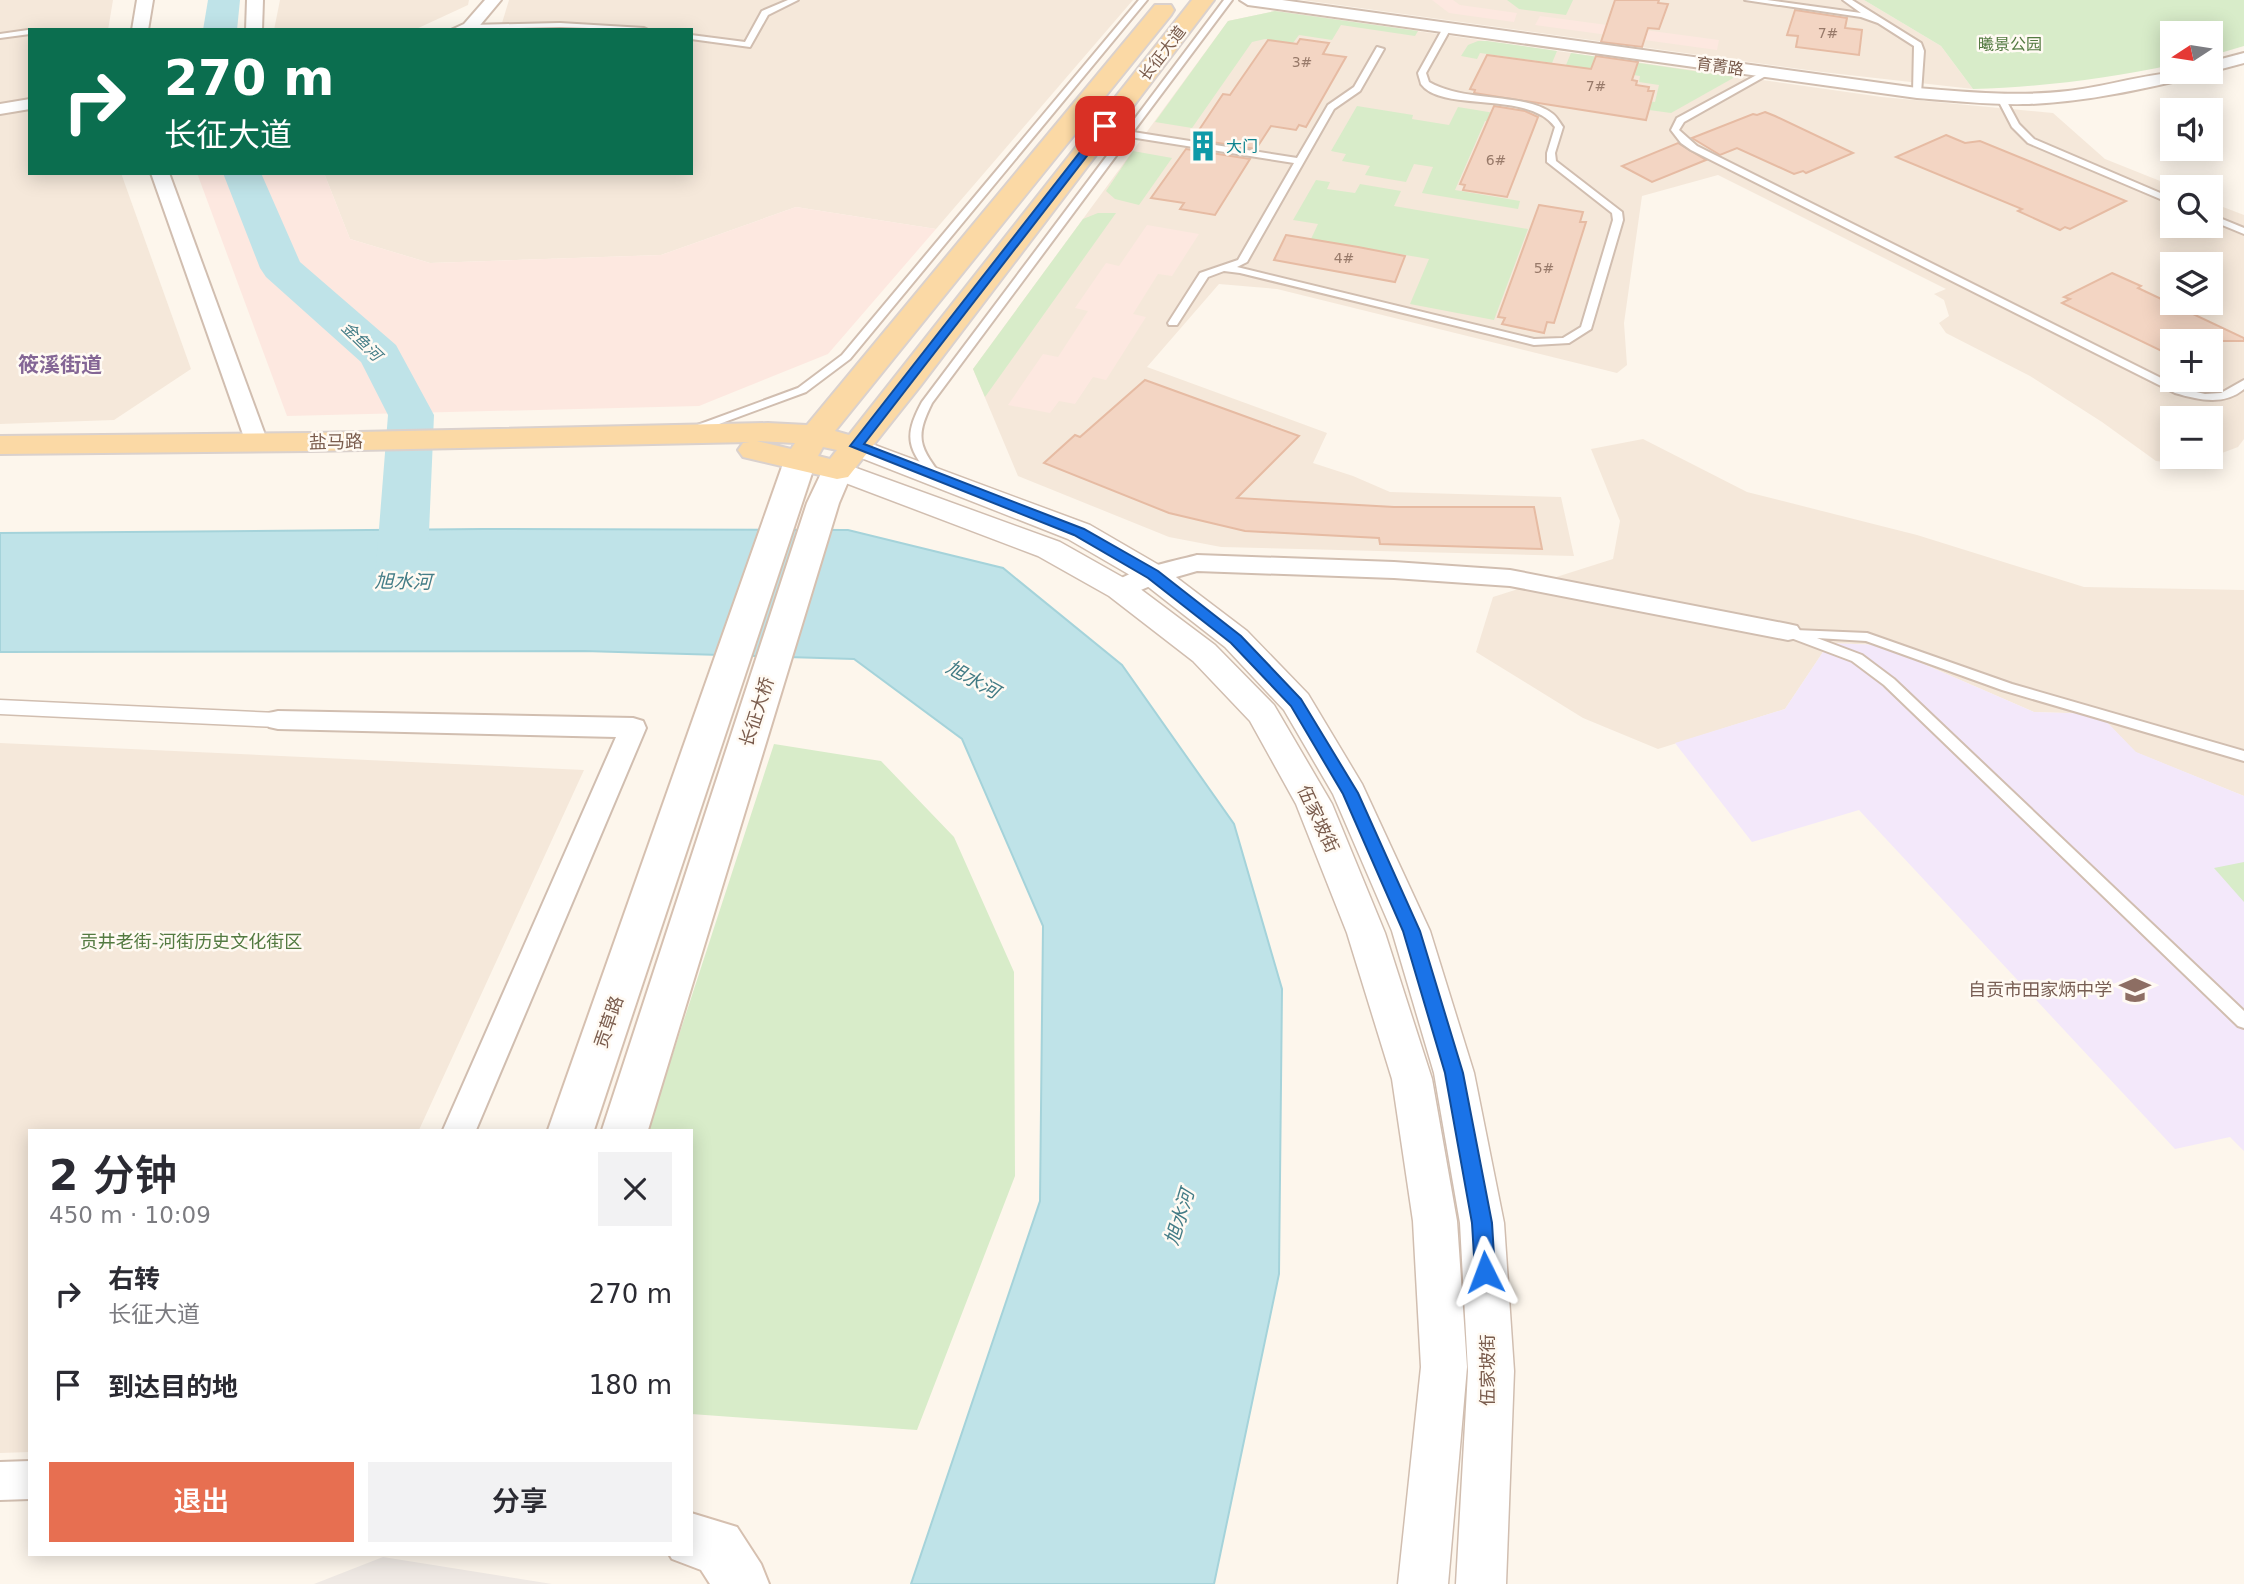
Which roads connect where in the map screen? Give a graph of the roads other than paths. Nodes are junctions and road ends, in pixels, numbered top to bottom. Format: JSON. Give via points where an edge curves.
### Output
{"nodes":[{"id":1,"x":145,"y":0,"type":"edge"},
{"id":2,"x":255,"y":0,"type":"edge"},
{"id":3,"x":493,"y":0,"type":"edge"},
{"id":4,"x":794,"y":0,"type":"edge"},
{"id":5,"x":1143,"y":0,"type":"edge"},
{"id":6,"x":1171,"y":0,"type":"edge"},
{"id":7,"x":1203,"y":0,"type":"edge"},
{"id":8,"x":1228,"y":0,"type":"edge"},
{"id":9,"x":1248,"y":0,"type":"edge"},
{"id":10,"x":1749,"y":0,"type":"edge"},
{"id":11,"x":1820,"y":0,"type":"edge"},
{"id":12,"x":1847,"y":0,"type":"edge"},
{"id":13,"x":1788,"y":5,"type":"junction"},
{"id":14,"x":1885,"y":23,"type":"junction"},
{"id":15,"x":140,"y":28,"type":"edge"},
{"id":16,"x":254,"y":28,"type":"edge"},
{"id":17,"x":465,"y":28,"type":"edge"},
{"id":18,"x":611,"y":28,"type":"edge"},
{"id":19,"x":1447,"y":28,"type":"junction"},
{"id":20,"x":28,"y":32,"type":"dead end"},
{"id":21,"x":0,"y":36,"type":"edge"},
{"id":22,"x":693,"y":37,"type":"edge"},
{"id":23,"x":1380,"y":49,"type":"dead end"},
{"id":24,"x":2244,"y":58,"type":"edge"},
{"id":25,"x":2223,"y":64,"type":"edge"},
{"id":26,"x":1768,"y":73,"type":"junction"},
{"id":27,"x":2160,"y":79,"type":"edge"},
{"id":28,"x":1917,"y":93,"type":"junction"},
{"id":29,"x":2002,"y":100,"type":"junction"},
{"id":30,"x":28,"y":104,"type":"edge"},
{"id":31,"x":0,"y":109,"type":"edge"},
{"id":32,"x":1128,"y":134,"type":"junction"},
{"id":33,"x":1299,"y":162,"type":"junction"},
{"id":34,"x":161,"y":175,"type":"edge"},
{"id":35,"x":2160,"y":196,"type":"edge"},
{"id":36,"x":2223,"y":222,"type":"edge"},
{"id":37,"x":2244,"y":231,"type":"edge"},
{"id":38,"x":1246,"y":255,"type":"junction"},
{"id":39,"x":1226,"y":269,"type":"junction"},
{"id":40,"x":1272,"y":278,"type":"junction"},
{"id":41,"x":1173,"y":323,"type":"dead end"},
{"id":42,"x":2244,"y":383,"type":"edge"},
{"id":43,"x":672,"y":435,"type":"junction"},
{"id":44,"x":257,"y":443,"type":"junction"},
{"id":45,"x":0,"y":446,"type":"edge"},
{"id":46,"x":807,"y":448,"type":"junction"},
{"id":47,"x":839,"y":473,"type":"junction"},
{"id":48,"x":937,"y":478,"type":"junction"},
{"id":49,"x":1137,"y":582,"type":"junction"},
{"id":50,"x":1788,"y":632,"type":"junction"},
{"id":51,"x":0,"y":707,"type":"edge"},
{"id":52,"x":278,"y":720,"type":"joint"},
{"id":53,"x":2244,"y":756,"type":"edge"},
{"id":54,"x":2244,"y":1021,"type":"edge"},
{"id":55,"x":460,"y":1129,"type":"edge"},
{"id":56,"x":571,"y":1129,"type":"edge"},
{"id":57,"x":625,"y":1129,"type":"edge"},
{"id":58,"x":28,"y":1480,"type":"edge"},
{"id":59,"x":0,"y":1481,"type":"edge"},
{"id":60,"x":693,"y":1540,"type":"edge"},
{"id":61,"x":741,"y":1584,"type":"edge"},
{"id":62,"x":1423,"y":1584,"type":"edge"},
{"id":63,"x":1481,"y":1584,"type":"edge"}],
"edges":[{"from":1,"to":15,"type":"street"},
{"from":2,"to":16,"type":"street"},
{"from":3,"to":17,"type":"street"},
{"from":4,"to":22,"type":"lane","via":[[765,13],[747,45]]},
{"from":5,"to":43,"type":"lane","via":[[846,357],[802,390],[716,424]]},
{"from":6,"to":46,"type":"main road","name":"长征大道"},
{"from":7,"to":47,"type":"main road","name":"长征大道"},
{"from":8,"to":32,"type":"lane"},
{"from":9,"to":19,"type":"street","name":"育菁路"},
{"from":10,"to":13,"type":"lane"},
{"from":11,"to":13,"type":"lane"},
{"from":12,"to":14,"type":"lane"},
{"from":13,"to":14,"type":"lane","via":[[1862,15]]},
{"from":14,"to":28,"type":"lane","via":[[1920,48]]},
{"from":17,"to":18,"type":"lane"},
{"from":19,"to":26,"type":"street","name":"育菁路"},
{"from":19,"to":40,"type":"lane","via":[[1422,73],[1425,83],[1445,94],[1532,108],[1552,116],[1559,127],[1552,162],[1617,212],[1586,329],[1565,341],[1534,342]]},
{"from":20,"to":21,"type":"lane"},
{"from":23,"to":33,"type":"lane","via":[[1357,89],[1331,107]]},
{"from":24,"to":25,"type":"street"},
{"from":26,"to":28,"type":"street","name":"育菁路"},
{"from":26,"to":42,"type":"lane","via":[[1680,120],[1675,131],[1678,136],[2179,391],[2220,397]]},
{"from":27,"to":29,"type":"street","name":"育菁路","via":[[2108,90]]},
{"from":28,"to":29,"type":"street","name":"育菁路"},
{"from":29,"to":35,"type":"lane","via":[[2015,125],[2031,141]]},
{"from":30,"to":31,"type":"street"},
{"from":32,"to":33,"type":"lane"},
{"from":32,"to":48,"type":"lane","via":[[927,402],[914,426],[916,450]]},
{"from":33,"to":38,"type":"lane"},
{"from":34,"to":44,"type":"street"},
{"from":36,"to":37,"type":"lane"},
{"from":38,"to":39,"type":"lane"},
{"from":38,"to":40,"type":"lane","via":[[1251,266]]},
{"from":39,"to":40,"type":"lane"},
{"from":39,"to":41,"type":"lane","via":[[1200,279]]},
{"from":43,"to":44,"type":"main road","name":"盐马路"},
{"from":43,"to":46,"type":"main road","name":"盐马路"},
{"from":44,"to":45,"type":"main road","name":"盐马路"},
{"from":46,"to":47,"type":"main road","name":"盐马路"},
{"from":46,"to":56,"type":"main road","name":"贡草路"},
{"from":47,"to":48,"type":"street","name":"伍家坡街"},
{"from":47,"to":49,"type":"street","name":"伍家坡街"},
{"from":47,"to":57,"type":"main road","name":"长征大桥"},
{"from":48,"to":49,"type":"street","name":"伍家坡街","via":[[1079,532]]},
{"from":49,"to":50,"type":"street","via":[[1197,563],[1510,578]]},
{"from":49,"to":62,"type":"street","name":"伍家坡街","via":[[1262,712],[1314,804],[1356,907],[1412,1079],[1435,1221],[1444,1367]]},
{"from":49,"to":63,"type":"street","name":"伍家坡街","via":[[1236,639],[1296,702],[1350,793],[1411,931],[1454,1073],[1482,1223],[1491,1371]]},
{"from":50,"to":53,"type":"lane","via":[[1867,637],[2007,687]]},
{"from":50,"to":54,"type":"lane","via":[[1857,658],[1889,682]]},
{"from":51,"to":52,"type":"street"},
{"from":52,"to":55,"type":"street","via":[[633,728]]},
{"from":58,"to":59,"type":"street"},
{"from":60,"to":61,"type":"main road","via":[[718,1546]]}]}
